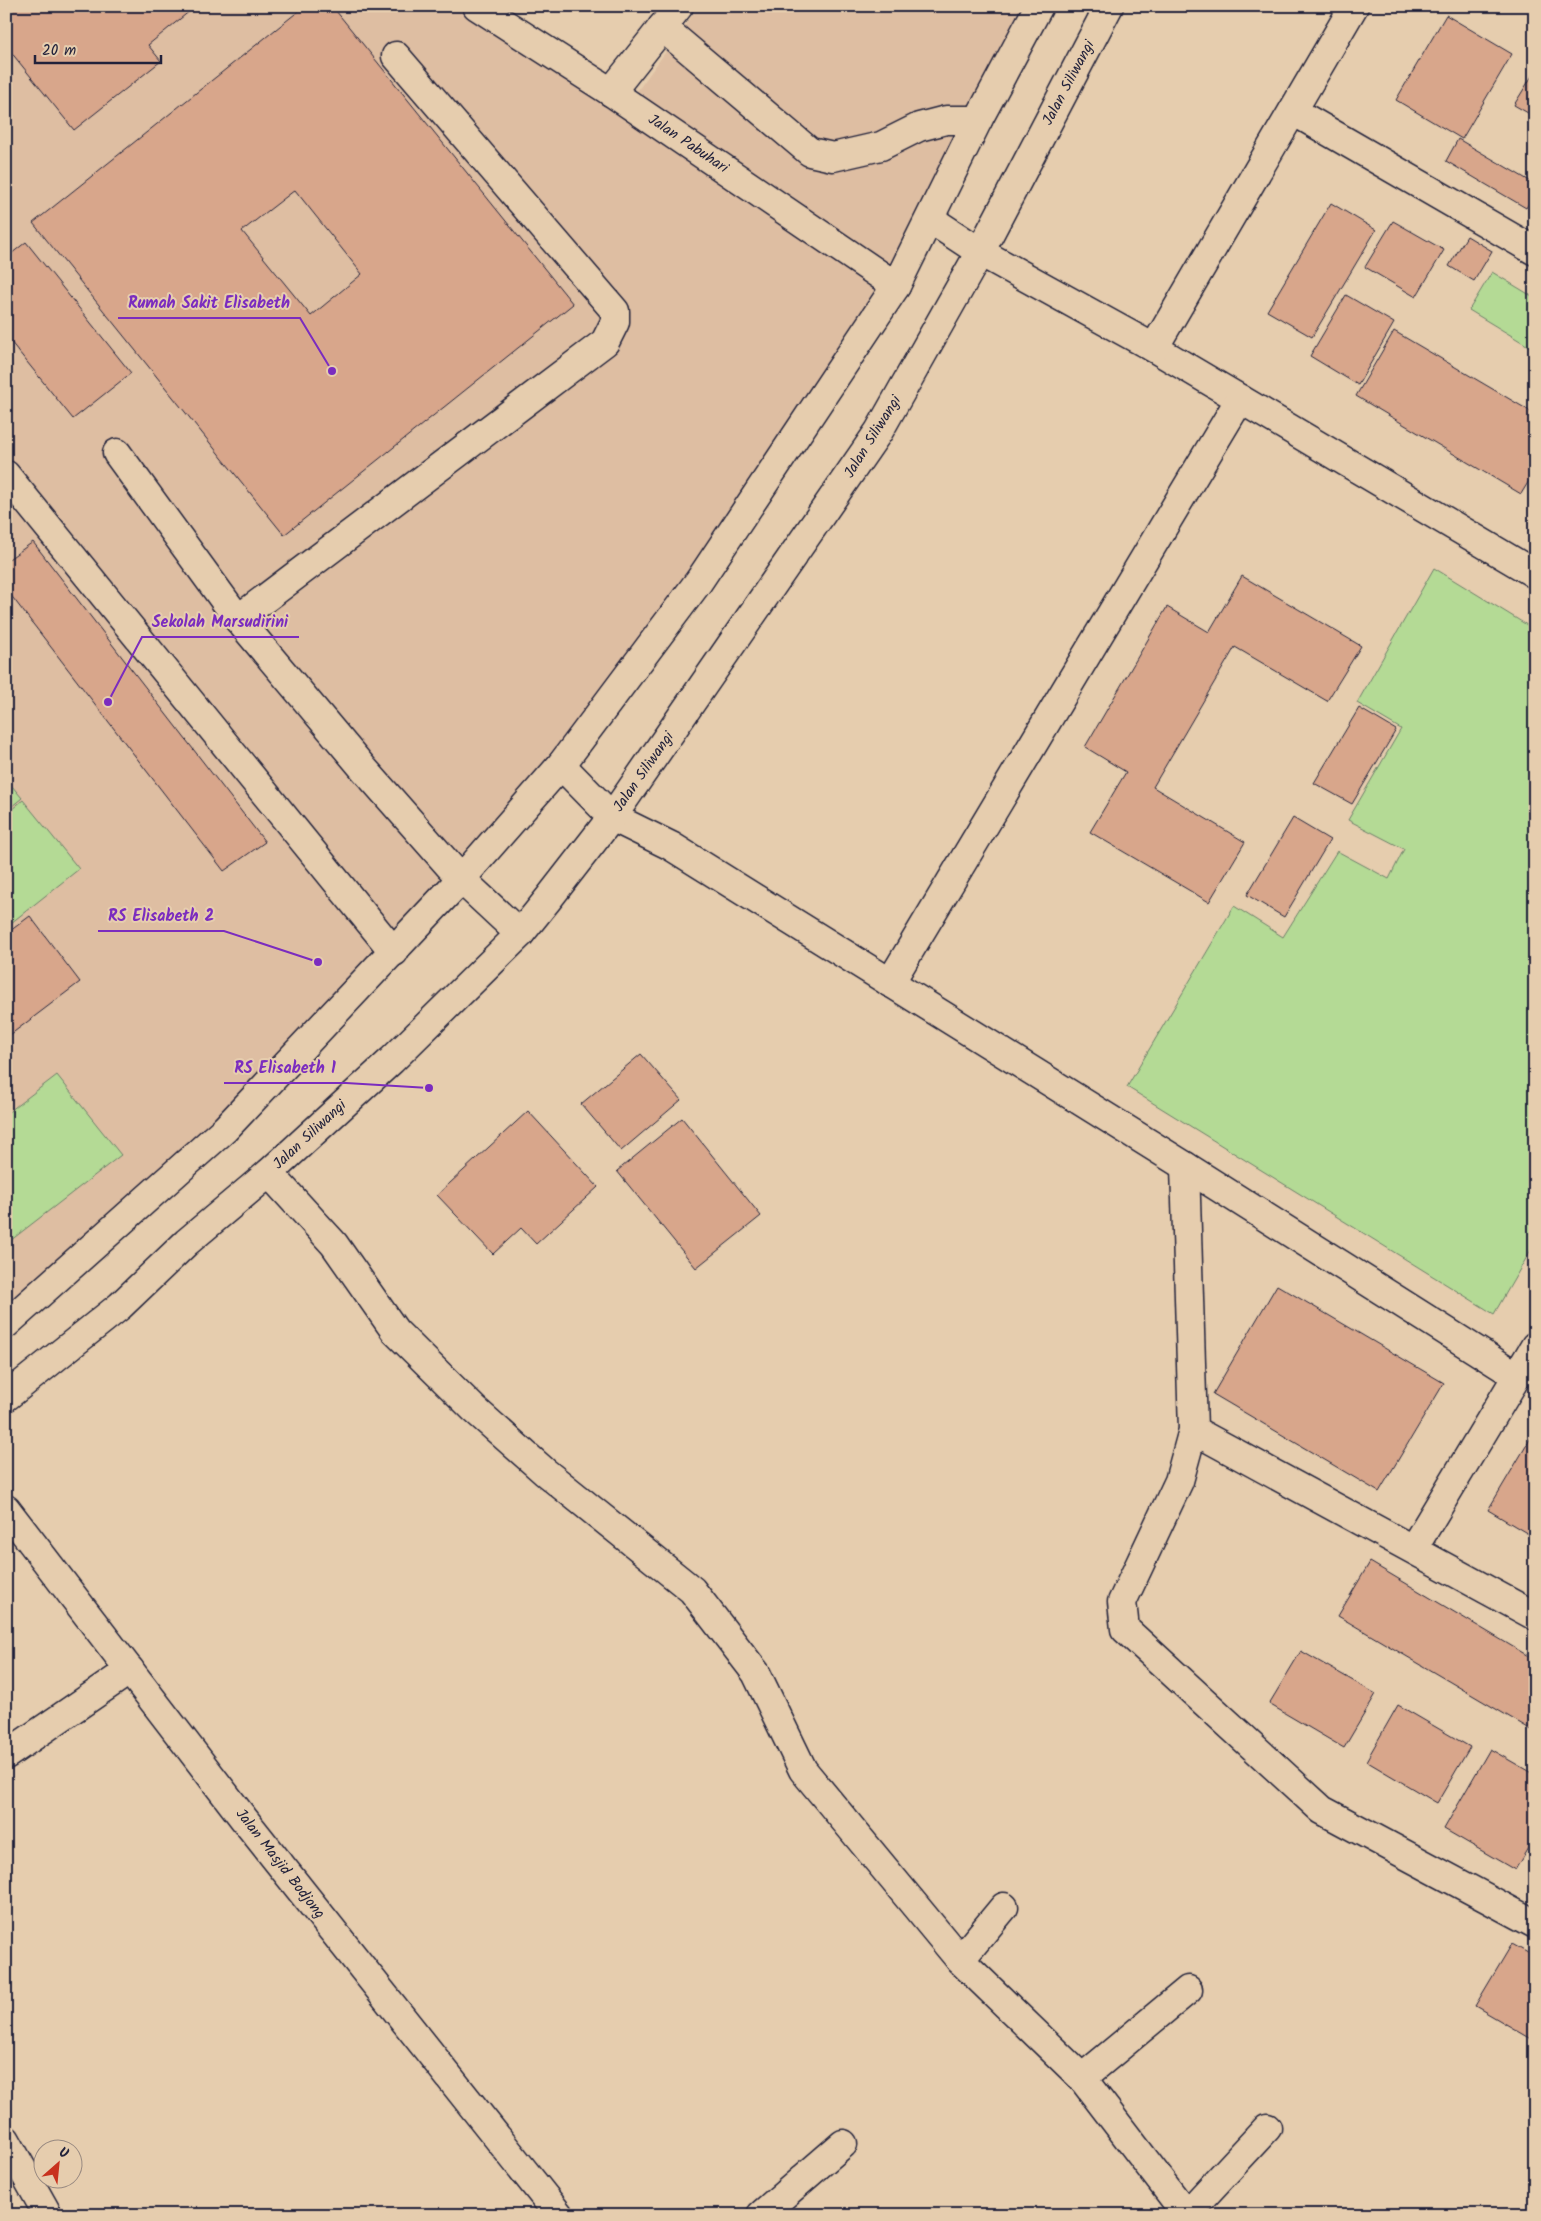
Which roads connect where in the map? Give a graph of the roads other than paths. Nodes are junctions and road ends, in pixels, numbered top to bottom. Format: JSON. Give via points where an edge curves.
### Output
{"nodes":[{"id":1,"x":477,"y":6,"type":"edge"},
{"id":2,"x":1039,"y":6,"type":"edge"},
{"id":3,"x":1109,"y":6,"type":"edge"},
{"id":4,"x":1354,"y":6,"type":"edge"},
{"id":5,"x":671,"y":17,"type":"edge"},
{"id":6,"x":396,"y":56,"type":"dead end"},
{"id":7,"x":611,"y":92,"type":"junction"},
{"id":8,"x":1293,"y":111,"type":"junction"},
{"id":9,"x":978,"y":120,"type":"junction"},
{"id":10,"x":930,"y":219,"type":"junction"},
{"id":11,"x":1535,"y":251,"type":"edge"},
{"id":12,"x":980,"y":252,"type":"junction"},
{"id":13,"x":896,"y":286,"type":"junction"},
{"id":14,"x":1154,"y":348,"type":"junction"},
{"id":15,"x":1240,"y":399,"type":"junction"},
{"id":16,"x":117,"y":453,"type":"dead end"},
{"id":17,"x":6,"y":475,"type":"edge"},
{"id":18,"x":1535,"y":574,"type":"edge"},
{"id":19,"x":238,"y":619,"type":"junction"},
{"id":20,"x":561,"y":765,"type":"junction"},
{"id":21,"x":612,"y":817,"type":"junction"},
{"id":22,"x":461,"y":879,"type":"junction"},
{"id":23,"x":520,"y":934,"type":"junction"},
{"id":24,"x":394,"y":952,"type":"junction"},
{"id":25,"x":890,"y":983,"type":"junction"},
{"id":26,"x":1185,"y":1166,"type":"junction"},
{"id":27,"x":269,"y":1173,"type":"junction"},
{"id":28,"x":6,"y":1324,"type":"edge"},
{"id":29,"x":1535,"y":1346,"type":"edge"},
{"id":30,"x":1517,"y":1376,"type":"junction"},
{"id":31,"x":6,"y":1397,"type":"edge"},
{"id":32,"x":1193,"y":1430,"type":"junction"},
{"id":33,"x":6,"y":1510,"type":"edge"},
{"id":34,"x":1413,"y":1549,"type":"junction"},
{"id":35,"x":1535,"y":1616,"type":"edge"},
{"id":36,"x":130,"y":1670,"type":"junction"},
{"id":37,"x":6,"y":1755,"type":"edge"},
{"id":38,"x":1004,"y":1907,"type":"dead end"},
{"id":39,"x":1535,"y":1924,"type":"edge"},
{"id":40,"x":960,"y":1960,"type":"junction"},
{"id":41,"x":1188,"y":1990,"type":"dead end"},
{"id":42,"x":1082,"y":2078,"type":"junction"},
{"id":43,"x":1267,"y":2128,"type":"dead end"},
{"id":44,"x":6,"y":2140,"type":"edge"},
{"id":45,"x":843,"y":2144,"type":"dead end"},
{"id":46,"x":48,"y":2215,"type":"edge"},
{"id":47,"x":560,"y":2215,"type":"edge"},
{"id":48,"x":761,"y":2215,"type":"edge"},
{"id":49,"x":1186,"y":2215,"type":"edge"}],
"edges":[{"from":1,"to":7,"type":"street","name":"Jalan Pabuhari"},
{"from":2,"to":9,"type":"street"},
{"from":3,"to":12,"type":"street","name":"Jalan Siliwangi"},
{"from":4,"to":8,"type":"street"},
{"from":5,"to":7,"type":"street"},
{"from":5,"to":9,"type":"street","via":[[810,152],[833,157],[881,146],[919,127],[946,120]]},
{"from":6,"to":19,"type":"street","via":[[615,311],[615,322],[605,342]]},
{"from":7,"to":13,"type":"street","name":"Jalan Pabuhari"},
{"from":8,"to":11,"type":"street"},
{"from":8,"to":14,"type":"street"},
{"from":9,"to":10,"type":"street"},
{"from":10,"to":12,"type":"street"},
{"from":10,"to":13,"type":"street"},
{"from":12,"to":14,"type":"street"},
{"from":12,"to":21,"type":"street","name":"Jalan Siliwangi","via":[[879,431]]},
{"from":13,"to":20,"type":"street","via":[[700,581]]},
{"from":14,"to":15,"type":"street"},
{"from":15,"to":18,"type":"street"},
{"from":15,"to":25,"type":"street"},
{"from":16,"to":19,"type":"street"},
{"from":17,"to":24,"type":"street"},
{"from":19,"to":22,"type":"street"},
{"from":20,"to":21,"type":"street"},
{"from":20,"to":22,"type":"street"},
{"from":21,"to":23,"type":"street","name":"Jalan Siliwangi"},
{"from":21,"to":25,"type":"street","via":[[671,846]]},
{"from":22,"to":23,"type":"street"},
{"from":22,"to":24,"type":"street"},
{"from":23,"to":27,"type":"street","name":"Jalan Siliwangi","via":[[392,1060]]},
{"from":24,"to":28,"type":"street","via":[[225,1129]]},
{"from":25,"to":26,"type":"street"},
{"from":26,"to":30,"type":"street"},
{"from":26,"to":32,"type":"street"},
{"from":27,"to":31,"type":"street","name":"Jalan Siliwangi","via":[[187,1242],[120,1306]]},
{"from":27,"to":40,"type":"street","via":[[334,1244],[401,1337],[474,1409],[545,1472],[692,1590],[756,1673],[803,1770]]},
{"from":29,"to":30,"type":"street"},
{"from":30,"to":34,"type":"street"},
{"from":32,"to":34,"type":"street"},
{"from":32,"to":39,"type":"street","via":[[1179,1481],[1122,1602],[1125,1629],[1322,1810]]},
{"from":33,"to":36,"type":"street","name":"Jalan Masjid Bodjong"},
{"from":34,"to":35,"type":"street"},
{"from":36,"to":37,"type":"street"},
{"from":36,"to":47,"type":"street","name":"Jalan Masjid Bodjong","via":[[244,1820]]},
{"from":38,"to":40,"type":"street"},
{"from":40,"to":42,"type":"street"},
{"from":41,"to":42,"type":"street"},
{"from":42,"to":49,"type":"street"},
{"from":43,"to":49,"type":"street"},
{"from":44,"to":46,"type":"street"},
{"from":45,"to":48,"type":"street"}]}
